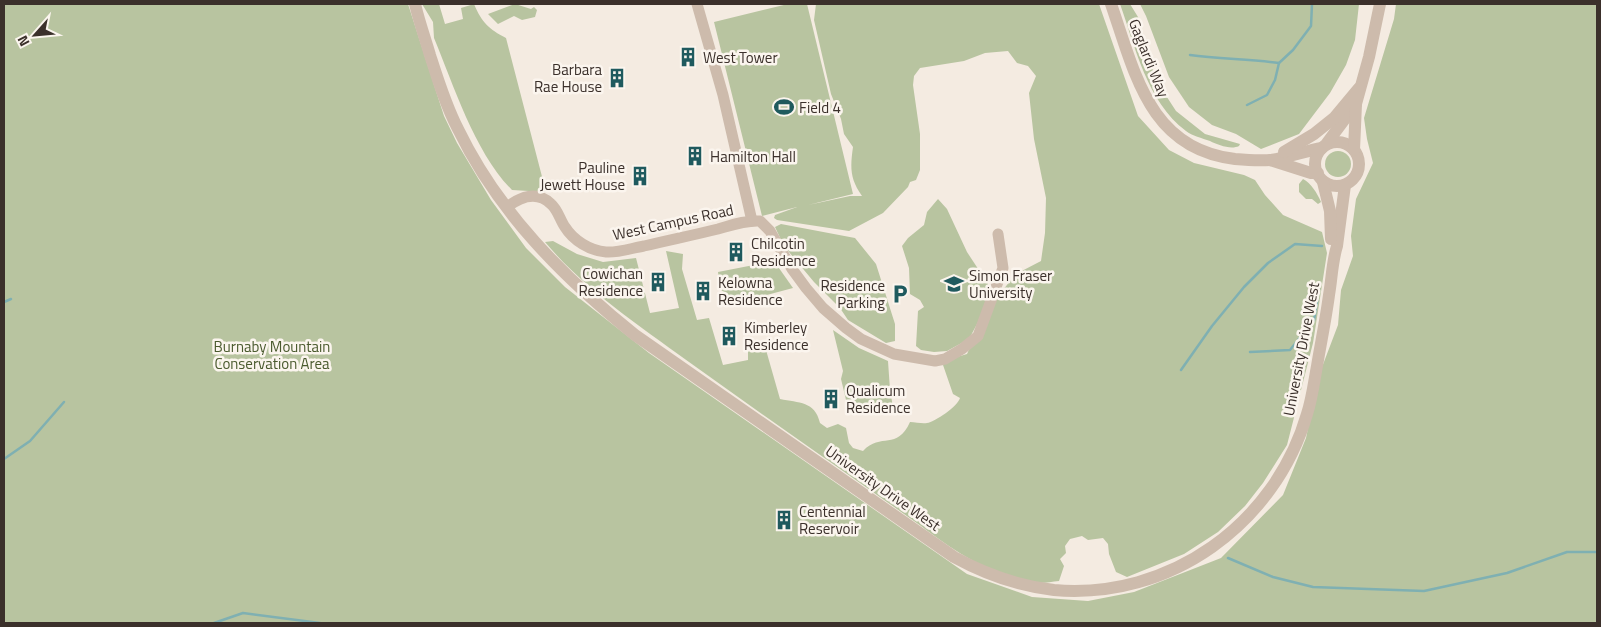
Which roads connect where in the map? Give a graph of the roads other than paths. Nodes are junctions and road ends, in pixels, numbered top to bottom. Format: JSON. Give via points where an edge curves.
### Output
{"nodes":[{"id":1,"x":415,"y":4,"type":"edge"},
{"id":2,"x":697,"y":4,"type":"edge"},
{"id":3,"x":1110,"y":4,"type":"edge"},
{"id":4,"x":1380,"y":4,"type":"edge"},
{"id":5,"x":1362,"y":84,"type":"junction"},
{"id":6,"x":1356,"y":104,"type":"junction"},
{"id":7,"x":1324,"y":145,"type":"junction"},
{"id":8,"x":1354,"y":150,"type":"junction"},
{"id":9,"x":1270,"y":160,"type":"junction"},
{"id":10,"x":1320,"y":178,"type":"junction"},
{"id":11,"x":1345,"y":185,"type":"junction"},
{"id":12,"x":507,"y":207,"type":"junction"},
{"id":13,"x":752,"y":220,"type":"junction"},
{"id":14,"x":998,"y":234,"type":"dead end"},
{"id":15,"x":1334,"y":256,"type":"junction"}],
"edges":[{"from":1,"to":12,"type":"street","name":"University Drive West","via":[[458,130]]},
{"from":2,"to":13,"type":"street","via":[[723,95]]},
{"from":3,"to":9,"type":"street","name":"Gaglardi Way","via":[[1147,100],[1169,130],[1207,154]]},
{"from":4,"to":5,"type":"street"},
{"from":5,"to":6,"type":"street"},
{"from":5,"to":9,"type":"street","via":[[1334,118]]},
{"from":6,"to":7,"type":"street"},
{"from":6,"to":8,"type":"street"},
{"from":7,"to":8,"type":"street","via":[[1342,142]]},
{"from":7,"to":9,"type":"street","name":"Gaglardi Way"},
{"from":7,"to":10,"type":"street","via":[[1315,160]]},
{"from":8,"to":11,"type":"street","via":[[1358,170]]},
{"from":9,"to":10,"type":"street","name":"Gaglardi Way"},
{"from":10,"to":11,"type":"street","via":[[1334,186]]},
{"from":10,"to":15,"type":"street","name":"University Drive West","via":[[1330,211]]},
{"from":11,"to":15,"type":"street","name":"University Drive West"},
{"from":12,"to":13,"type":"street","name":"West Campus Road","via":[[527,196],[541,198],[551,204],[574,238],[584,245],[607,252]]},
{"from":12,"to":15,"type":"street","name":"University Drive West","via":[[528,235],[570,279],[634,335],[954,557],[1000,578],[1054,590],[1107,588],[1139,583],[1164,574],[1222,540],[1262,502],[1289,459],[1308,413]]},
{"from":13,"to":14,"type":"street","via":[[766,225],[806,288],[846,328],[861,339],[894,354],[935,360],[945,359],[978,336],[1002,268]]}]}
